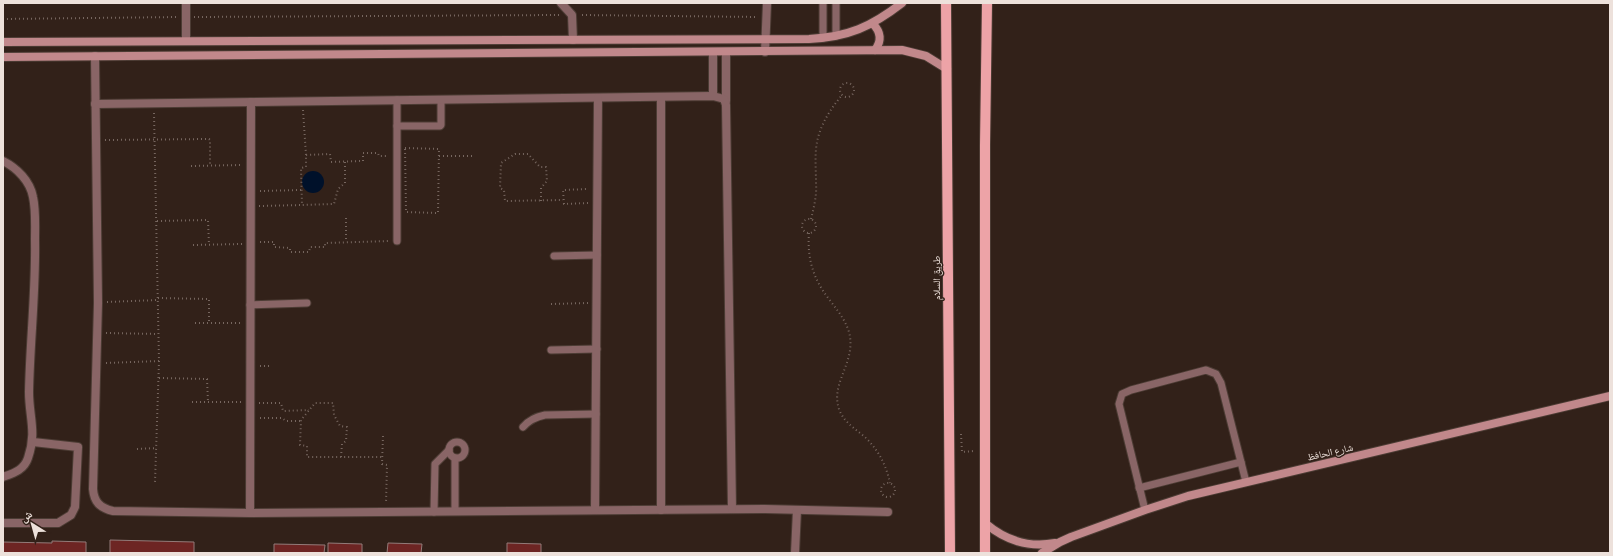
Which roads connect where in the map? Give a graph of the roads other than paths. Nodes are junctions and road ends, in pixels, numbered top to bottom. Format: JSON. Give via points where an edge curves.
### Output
{"nodes":[{"id":1,"x":186,"y":3,"type":"edge"},
{"id":2,"x":561,"y":3,"type":"edge"},
{"id":3,"x":767,"y":3,"type":"edge"},
{"id":4,"x":823,"y":3,"type":"edge"},
{"id":5,"x":836,"y":3,"type":"edge"},
{"id":6,"x":902,"y":3,"type":"edge"},
{"id":7,"x":946,"y":3,"type":"edge"},
{"id":8,"x":986,"y":3,"type":"edge"},
{"id":9,"x":873,"y":24,"type":"junction"},
{"id":10,"x":836,"y":36,"type":"junction"},
{"id":11,"x":823,"y":38,"type":"junction"},
{"id":12,"x":765,"y":39,"type":"junction"},
{"id":13,"x":573,"y":40,"type":"junction"},
{"id":14,"x":186,"y":41,"type":"junction"},
{"id":15,"x":3,"y":42,"type":"edge"},
{"id":16,"x":876,"y":50,"type":"junction"},
{"id":17,"x":714,"y":52,"type":"junction"},
{"id":18,"x":726,"y":52,"type":"junction"},
{"id":19,"x":765,"y":52,"type":"junction"},
{"id":20,"x":94,"y":56,"type":"junction"},
{"id":21,"x":3,"y":57,"type":"edge"},
{"id":22,"x":947,"y":69,"type":"junction"},
{"id":23,"x":713,"y":96,"type":"junction"},
{"id":24,"x":661,"y":97,"type":"junction"},
{"id":25,"x":598,"y":98,"type":"junction"},
{"id":26,"x":397,"y":100,"type":"junction"},
{"id":27,"x":441,"y":100,"type":"junction"},
{"id":28,"x":726,"y":101,"type":"junction"},
{"id":29,"x":251,"y":102,"type":"junction"},
{"id":30,"x":95,"y":104,"type":"junction"},
{"id":31,"x":397,"y":126,"type":"junction"},
{"id":32,"x":3,"y":161,"type":"edge"},
{"id":33,"x":397,"y":241,"type":"road end"},
{"id":34,"x":597,"y":255,"type":"junction"},
{"id":35,"x":554,"y":256,"type":"dead end"},
{"id":36,"x":307,"y":303,"type":"dead end"},
{"id":37,"x":250,"y":305,"type":"junction"},
{"id":38,"x":596,"y":349,"type":"junction"},
{"id":39,"x":551,"y":350,"type":"dead end"},
{"id":40,"x":1610,"y":396,"type":"edge"},
{"id":41,"x":596,"y":414,"type":"junction"},
{"id":42,"x":523,"y":427,"type":"dead end"},
{"id":43,"x":33,"y":442,"type":"junction"},
{"id":44,"x":449,"y":450,"type":"junction"},
{"id":45,"x":455,"y":458,"type":"junction"},
{"id":46,"x":1242,"y":462,"type":"junction"},
{"id":47,"x":3,"y":477,"type":"edge"},
{"id":48,"x":1246,"y":482,"type":"junction"},
{"id":49,"x":1139,"y":488,"type":"junction"},
{"id":50,"x":732,"y":509,"type":"junction"},
{"id":51,"x":596,"y":510,"type":"junction"},
{"id":52,"x":661,"y":510,"type":"junction"},
{"id":53,"x":797,"y":510,"type":"junction"},
{"id":54,"x":1145,"y":510,"type":"junction"},
{"id":55,"x":455,"y":511,"type":"junction"},
{"id":56,"x":434,"y":512,"type":"junction"},
{"id":57,"x":888,"y":512,"type":"dead end"},
{"id":58,"x":250,"y":513,"type":"junction"},
{"id":59,"x":3,"y":523,"type":"edge"},
{"id":60,"x":985,"y":523,"type":"junction"},
{"id":61,"x":1060,"y":542,"type":"junction"},
{"id":62,"x":795,"y":553,"type":"edge"},
{"id":63,"x":950,"y":553,"type":"edge"},
{"id":64,"x":985,"y":553,"type":"edge"},
{"id":65,"x":1042,"y":553,"type":"edge"}],
"edges":[{"from":1,"to":14,"type":"street"},
{"from":2,"to":13,"type":"street","via":[[572,15]]},
{"from":3,"to":12,"type":"street"},
{"from":4,"to":11,"type":"lane"},
{"from":5,"to":10,"type":"lane"},
{"from":6,"to":9,"type":"street"},
{"from":7,"to":22,"type":"main road","name":"طريق السلام"},
{"from":8,"to":60,"type":"main road"},
{"from":9,"to":10,"type":"street"},
{"from":9,"to":16,"type":"street","via":[[880,36]]},
{"from":10,"to":11,"type":"street"},
{"from":11,"to":12,"type":"street"},
{"from":12,"to":13,"type":"street"},
{"from":12,"to":19,"type":"street"},
{"from":13,"to":14,"type":"street"},
{"from":14,"to":15,"type":"street"},
{"from":16,"to":19,"type":"street"},
{"from":16,"to":22,"type":"street","via":[[915,52]]},
{"from":17,"to":18,"type":"street"},
{"from":17,"to":20,"type":"street"},
{"from":17,"to":23,"type":"street"},
{"from":18,"to":19,"type":"street"},
{"from":18,"to":28,"type":"street"},
{"from":20,"to":21,"type":"street"},
{"from":20,"to":30,"type":"street"},
{"from":22,"to":63,"type":"main road","name":"طريق السلام"},
{"from":23,"to":24,"type":"street"},
{"from":23,"to":28,"type":"street"},
{"from":24,"to":25,"type":"street"},
{"from":24,"to":52,"type":"street"},
{"from":25,"to":27,"type":"street"},
{"from":25,"to":34,"type":"street"},
{"from":26,"to":27,"type":"street"},
{"from":26,"to":29,"type":"street"},
{"from":26,"to":31,"type":"lane"},
{"from":27,"to":31,"type":"lane","via":[[441,126]]},
{"from":28,"to":50,"type":"street"},
{"from":29,"to":30,"type":"street"},
{"from":29,"to":37,"type":"street"},
{"from":30,"to":58,"type":"street","via":[[98,303],[94,497],[98,504],[113,511]]},
{"from":31,"to":33,"type":"lane"},
{"from":32,"to":43,"type":"street","via":[[24,178],[33,196],[35,259],[29,394]]},
{"from":34,"to":35,"type":"lane"},
{"from":34,"to":38,"type":"street"},
{"from":36,"to":37,"type":"lane"},
{"from":37,"to":58,"type":"street"},
{"from":38,"to":39,"type":"lane"},
{"from":38,"to":41,"type":"street"},
{"from":40,"to":48,"type":"street","name":"شارع الحافظ"},
{"from":41,"to":42,"type":"lane","via":[[545,415],[536,417]]},
{"from":41,"to":51,"type":"street"},
{"from":43,"to":47,"type":"street","via":[[28,459],[22,468]]},
{"from":43,"to":59,"type":"street","via":[[78,447],[75,507],[71,515],[58,523]]},
{"from":44,"to":45,"type":"lane","via":[[450,455]]},
{"from":44,"to":45,"type":"lane","via":[[453,442],[459,442],[464,446],[463,455]]},
{"from":44,"to":56,"type":"lane","via":[[436,464]]},
{"from":45,"to":55,"type":"lane"},
{"from":46,"to":48,"type":"lane"},
{"from":46,"to":49,"type":"lane"},
{"from":46,"to":49,"type":"lane","via":[[1219,378],[1211,371],[1200,371],[1126,391],[1120,399],[1120,409]]},
{"from":48,"to":54,"type":"street","name":"شارع الحافظ","via":[[1188,496]]},
{"from":49,"to":54,"type":"lane"},
{"from":50,"to":52,"type":"street"},
{"from":50,"to":53,"type":"street"},
{"from":51,"to":52,"type":"street"},
{"from":51,"to":55,"type":"street"},
{"from":53,"to":57,"type":"street"},
{"from":53,"to":62,"type":"street"},
{"from":54,"to":61,"type":"street","name":"شارع الحافظ"},
{"from":55,"to":56,"type":"street"},
{"from":56,"to":58,"type":"street"},
{"from":60,"to":61,"type":"street","name":"شارع الحافظ","via":[[1005,536],[1021,542]]},
{"from":60,"to":64,"type":"main road"},
{"from":61,"to":65,"type":"street","name":"شارع الحافظ"}]}
